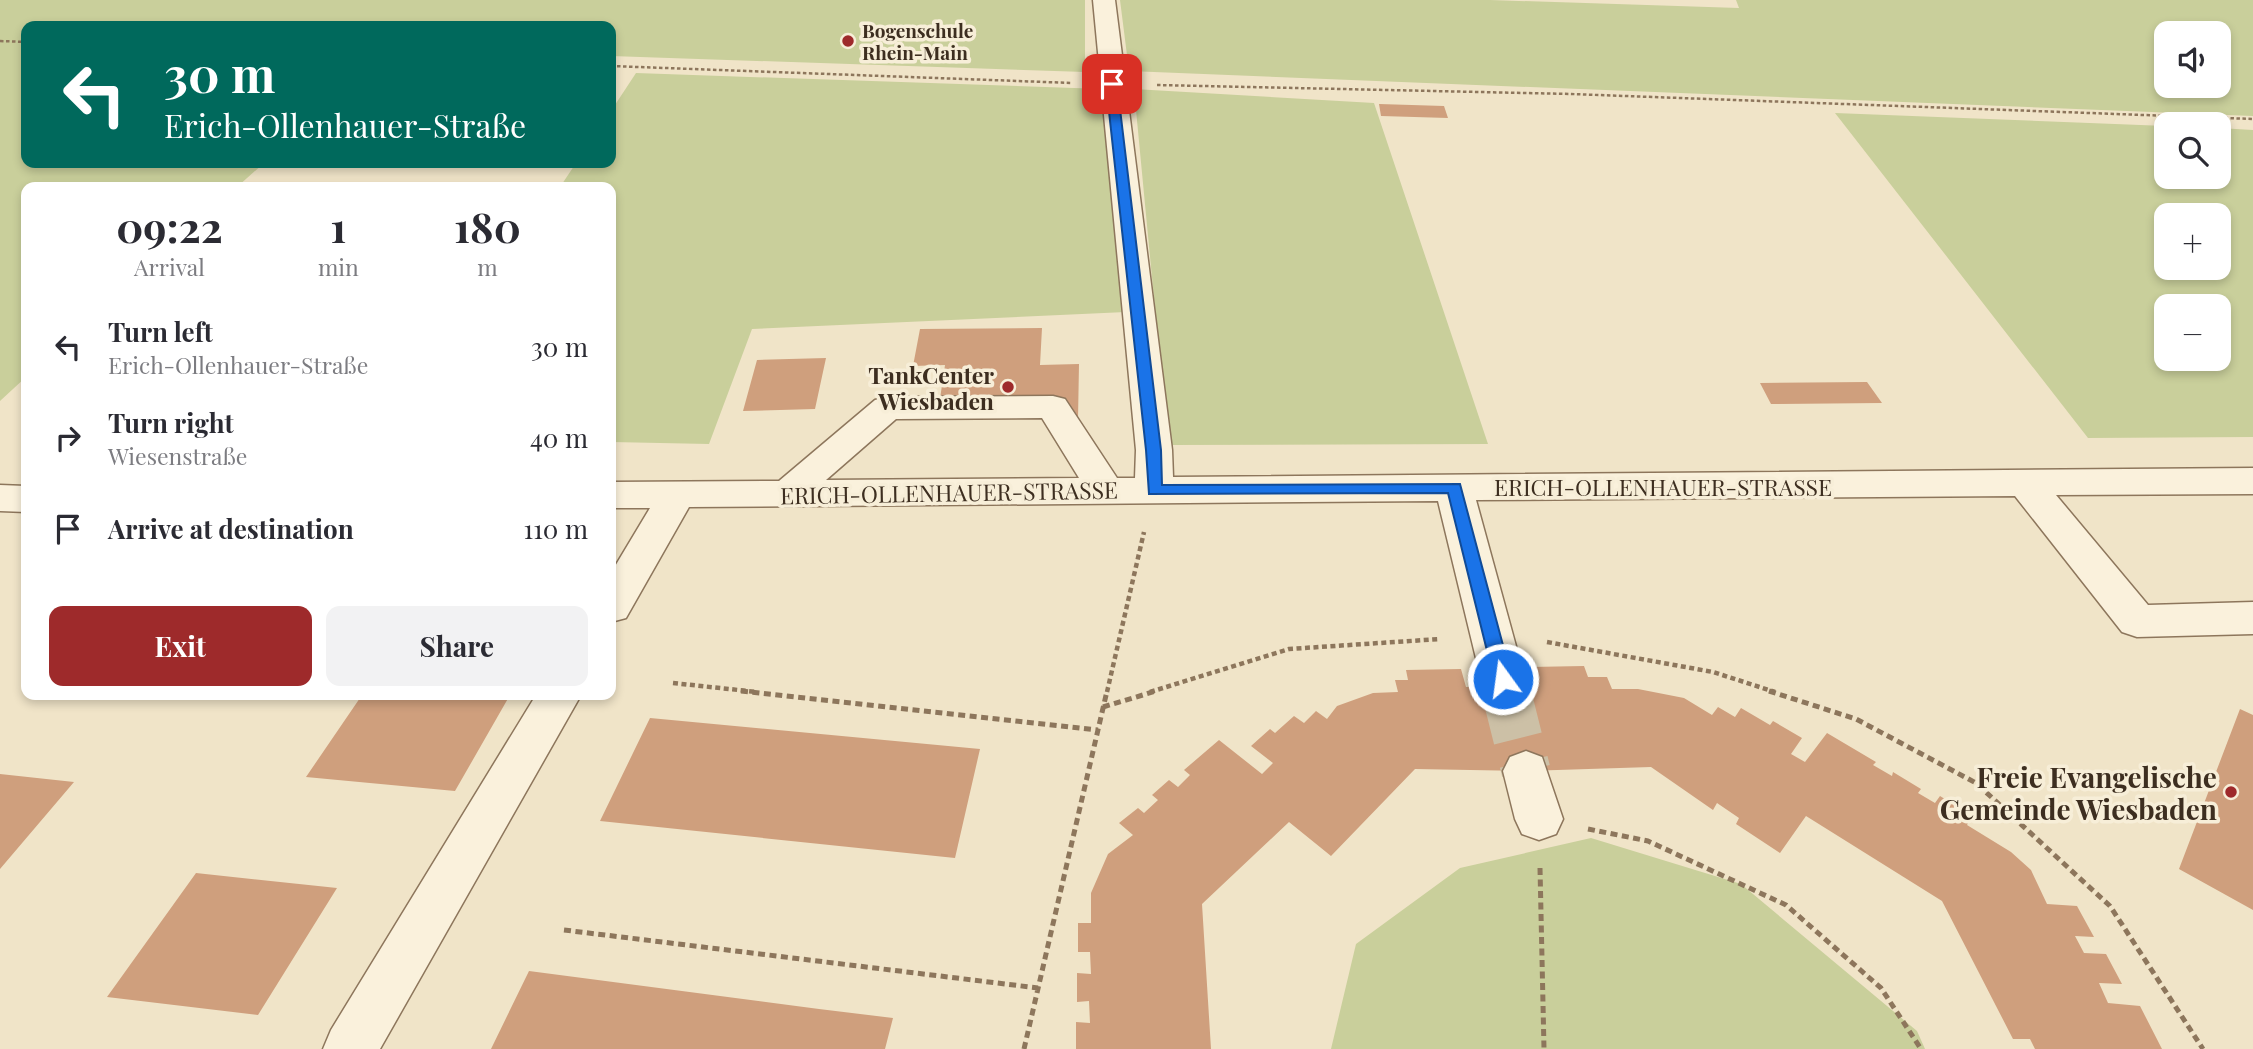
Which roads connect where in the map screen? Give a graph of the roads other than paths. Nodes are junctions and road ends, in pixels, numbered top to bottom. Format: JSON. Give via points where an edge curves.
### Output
{"nodes":[{"id":1,"x":1104,"y":0,"type":"edge"},
{"id":2,"x":2253,"y":481,"type":"edge"},
{"id":3,"x":2025,"y":483,"type":"junction"},
{"id":4,"x":1454,"y":488,"type":"junction"},
{"id":5,"x":1154,"y":490,"type":"junction"},
{"id":6,"x":1106,"y":491,"type":"junction"},
{"id":7,"x":787,"y":494,"type":"junction"},
{"id":8,"x":616,"y":495,"type":"edge"},
{"id":9,"x":677,"y":495,"type":"junction"},
{"id":10,"x":0,"y":498,"type":"edge"},
{"id":11,"x":21,"y":499,"type":"edge"},
{"id":12,"x":616,"y":599,"type":"edge"},
{"id":13,"x":2253,"y":618,"type":"edge"},
{"id":14,"x":1503,"y":679,"type":"tunnel mouth"},
{"id":15,"x":556,"y":700,"type":"edge"},
{"id":16,"x":1526,"y":771,"type":"tunnel mouth"},
{"id":17,"x":1539,"y":818,"type":"road end"},
{"id":18,"x":350,"y":1049,"type":"edge"}],
"edges":[{"from":1,"to":5,"type":"street","via":[[1154,450]]},
{"from":2,"to":3,"type":"street","name":"ERICH-OLLENHAUER-STRASSE"},
{"from":3,"to":4,"type":"street","name":"ERICH-OLLENHAUER-STRASSE"},
{"from":3,"to":13,"type":"street","via":[[2137,621]]},
{"from":4,"to":5,"type":"street","name":"ERICH-OLLENHAUER-STRASSE"},
{"from":4,"to":14,"type":"street"},
{"from":5,"to":6,"type":"street","name":"ERICH-OLLENHAUER-STRASSE"},
{"from":6,"to":7,"type":"street","name":"ERICH-OLLENHAUER-STRASSE"},
{"from":6,"to":7,"type":"street","via":[[1053,407],[887,408]]},
{"from":7,"to":9,"type":"street","name":"ERICH-OLLENHAUER-STRASSE"},
{"from":8,"to":9,"type":"street","name":"ERICH-OLLENHAUER-STRASSE"},
{"from":9,"to":12,"type":"street"},
{"from":10,"to":11,"type":"street"},
{"from":15,"to":18,"type":"street"},
{"from":16,"to":17,"type":"street"}]}
